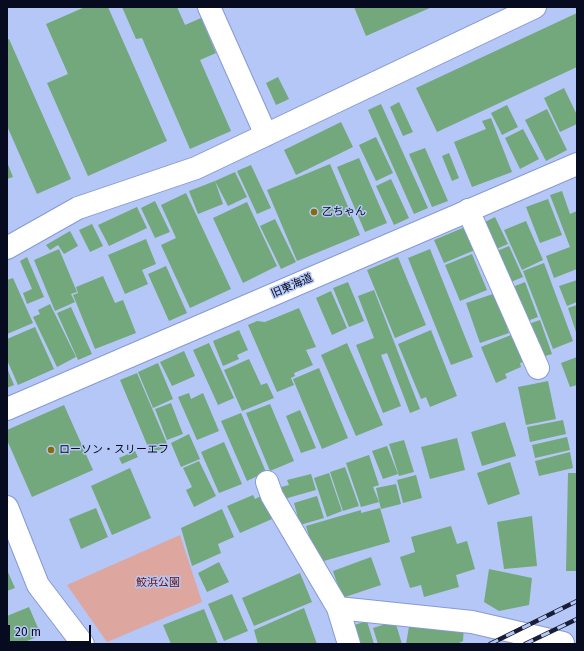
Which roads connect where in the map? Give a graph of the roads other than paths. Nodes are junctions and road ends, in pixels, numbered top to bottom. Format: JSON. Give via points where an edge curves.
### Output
{"nodes":[{"id":1,"x":209,"y":7,"type":"edge"},
{"id":2,"x":535,"y":7,"type":"edge"},
{"id":3,"x":266,"y":135,"type":"junction"},
{"id":4,"x":577,"y":164,"type":"edge"},
{"id":5,"x":468,"y":210,"type":"junction"},
{"id":6,"x":7,"y":248,"type":"edge"},
{"id":7,"x":538,"y":368,"type":"dead end"},
{"id":8,"x":7,"y":409,"type":"edge"},
{"id":9,"x":267,"y":482,"type":"dead end"},
{"id":10,"x":7,"y":507,"type":"edge"},
{"id":11,"x":338,"y":608,"type":"junction"},
{"id":12,"x":567,"y":643,"type":"edge"},
{"id":13,"x":83,"y":644,"type":"edge"},
{"id":14,"x":348,"y":644,"type":"edge"}],
"edges":[{"from":1,"to":3,"type":"street"},
{"from":2,"to":3,"type":"street"},
{"from":3,"to":6,"type":"street","via":[[196,168],[78,208]]},
{"from":4,"to":5,"type":"street","name":"旧東海道"},
{"from":5,"to":7,"type":"street"},
{"from":5,"to":8,"type":"street","name":"旧東海道"},
{"from":9,"to":11,"type":"street","via":[[272,496]]},
{"from":10,"to":13,"type":"street","via":[[38,585]]},
{"from":11,"to":12,"type":"street","via":[[472,622]]},
{"from":11,"to":14,"type":"street"}]}
